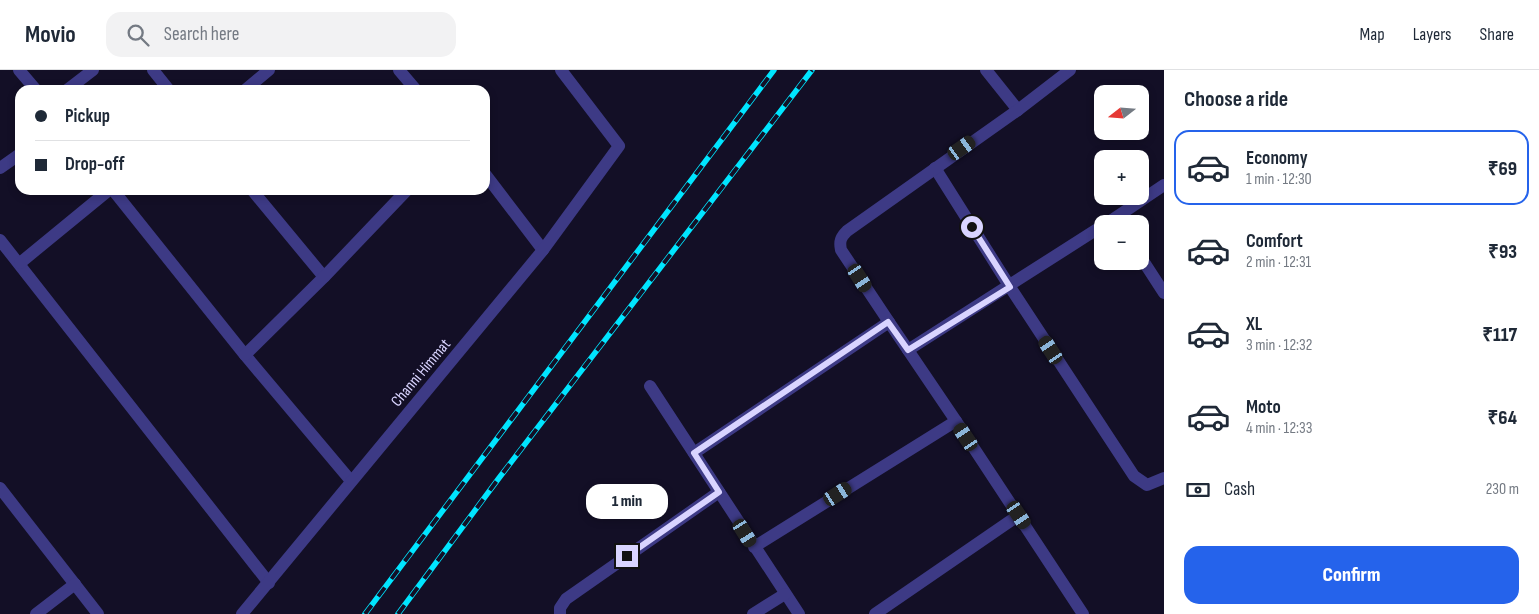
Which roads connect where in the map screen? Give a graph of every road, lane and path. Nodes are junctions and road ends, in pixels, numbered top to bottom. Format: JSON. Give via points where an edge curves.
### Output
{"nodes":[{"id":1,"x":19,"y":70,"type":"edge"},
{"id":2,"x":93,"y":70,"type":"edge"},
{"id":3,"x":153,"y":70,"type":"edge"},
{"id":4,"x":269,"y":70,"type":"edge"},
{"id":5,"x":399,"y":70,"type":"edge"},
{"id":6,"x":561,"y":70,"type":"edge"},
{"id":7,"x":986,"y":70,"type":"edge"},
{"id":8,"x":1070,"y":70,"type":"edge"},
{"id":9,"x":32,"y":85,"type":"edge"},
{"id":10,"x":74,"y":85,"type":"edge"},
{"id":11,"x":165,"y":85,"type":"edge"},
{"id":12,"x":251,"y":85,"type":"edge"},
{"id":13,"x":412,"y":85,"type":"edge"},
{"id":14,"x":1018,"y":110,"type":"junction"},
{"id":15,"x":15,"y":158,"type":"edge"},
{"id":16,"x":0,"y":168,"type":"edge"},
{"id":17,"x":935,"y":168,"type":"junction"},
{"id":18,"x":490,"y":181,"type":"edge"},
{"id":19,"x":1164,"y":185,"type":"edge"},
{"id":20,"x":103,"y":195,"type":"edge"},
{"id":21,"x":117,"y":195,"type":"edge"},
{"id":22,"x":256,"y":195,"type":"edge"},
{"id":23,"x":402,"y":195,"type":"edge"},
{"id":24,"x":1123,"y":215,"type":"edge"},
{"id":25,"x":1094,"y":231,"type":"edge"},
{"id":26,"x":0,"y":240,"type":"edge"},
{"id":27,"x":543,"y":250,"type":"junction"},
{"id":28,"x":20,"y":263,"type":"junction"},
{"id":29,"x":1149,"y":270,"type":"edge"},
{"id":30,"x":324,"y":277,"type":"junction"},
{"id":31,"x":1010,"y":287,"type":"junction"},
{"id":32,"x":1164,"y":293,"type":"edge"},
{"id":33,"x":888,"y":322,"type":"junction"},
{"id":34,"x":908,"y":350,"type":"junction"},
{"id":35,"x":245,"y":355,"type":"junction"},
{"id":36,"x":650,"y":386,"type":"dead end"},
{"id":37,"x":956,"y":421,"type":"junction"},
{"id":38,"x":694,"y":453,"type":"junction"},
{"id":39,"x":1164,"y":478,"type":"edge"},
{"id":40,"x":350,"y":481,"type":"junction"},
{"id":41,"x":719,"y":492,"type":"junction"},
{"id":42,"x":2,"y":494,"type":"edge"},
{"id":43,"x":1019,"y":515,"type":"junction"},
{"id":44,"x":754,"y":547,"type":"junction"},
{"id":45,"x":269,"y":583,"type":"junction"},
{"id":46,"x":74,"y":584,"type":"junction"},
{"id":47,"x":785,"y":594,"type":"junction"},
{"id":48,"x":36,"y":614,"type":"edge"},
{"id":49,"x":98,"y":614,"type":"edge"},
{"id":50,"x":242,"y":614,"type":"edge"},
{"id":51,"x":560,"y":614,"type":"edge"},
{"id":52,"x":753,"y":614,"type":"edge"},
{"id":53,"x":799,"y":614,"type":"edge"},
{"id":54,"x":875,"y":614,"type":"edge"},
{"id":55,"x":1083,"y":614,"type":"edge"}],
"edges":[{"from":1,"to":9,"type":"street"},
{"from":2,"to":10,"type":"street"},
{"from":3,"to":11,"type":"street"},
{"from":4,"to":12,"type":"street"},
{"from":5,"to":13,"type":"street"},
{"from":6,"to":27,"type":"street","name":"Channi Himmat","via":[[619,146]]},
{"from":7,"to":14,"type":"street"},
{"from":8,"to":14,"type":"street"},
{"from":14,"to":17,"type":"street"},
{"from":15,"to":16,"type":"street"},
{"from":17,"to":31,"type":"street"},
{"from":17,"to":33,"type":"street","via":[[847,231],[839,243]]},
{"from":18,"to":27,"type":"street"},
{"from":19,"to":24,"type":"street"},
{"from":20,"to":28,"type":"street"},
{"from":21,"to":35,"type":"street"},
{"from":22,"to":30,"type":"street"},
{"from":23,"to":30,"type":"street"},
{"from":25,"to":31,"type":"street"},
{"from":26,"to":28,"type":"street"},
{"from":27,"to":40,"type":"street","name":"Channi Himmat"},
{"from":28,"to":45,"type":"street"},
{"from":29,"to":32,"type":"street"},
{"from":30,"to":35,"type":"street"},
{"from":31,"to":34,"type":"street"},
{"from":31,"to":39,"type":"street","via":[[1134,476],[1147,485]]},
{"from":33,"to":34,"type":"street"},
{"from":33,"to":38,"type":"street"},
{"from":34,"to":37,"type":"street"},
{"from":35,"to":40,"type":"street"},
{"from":36,"to":38,"type":"street"},
{"from":37,"to":43,"type":"street"},
{"from":37,"to":44,"type":"street"},
{"from":38,"to":41,"type":"street"},
{"from":40,"to":45,"type":"street","name":"Channi Himmat"},
{"from":41,"to":44,"type":"street"},
{"from":41,"to":51,"type":"street","via":[[566,599]]},
{"from":42,"to":46,"type":"street"},
{"from":43,"to":54,"type":"street"},
{"from":43,"to":55,"type":"street"},
{"from":44,"to":47,"type":"street"},
{"from":45,"to":50,"type":"street","name":"Channi Himmat"},
{"from":46,"to":48,"type":"street"},
{"from":46,"to":49,"type":"street"},
{"from":47,"to":52,"type":"street"},
{"from":47,"to":53,"type":"street"}]}
